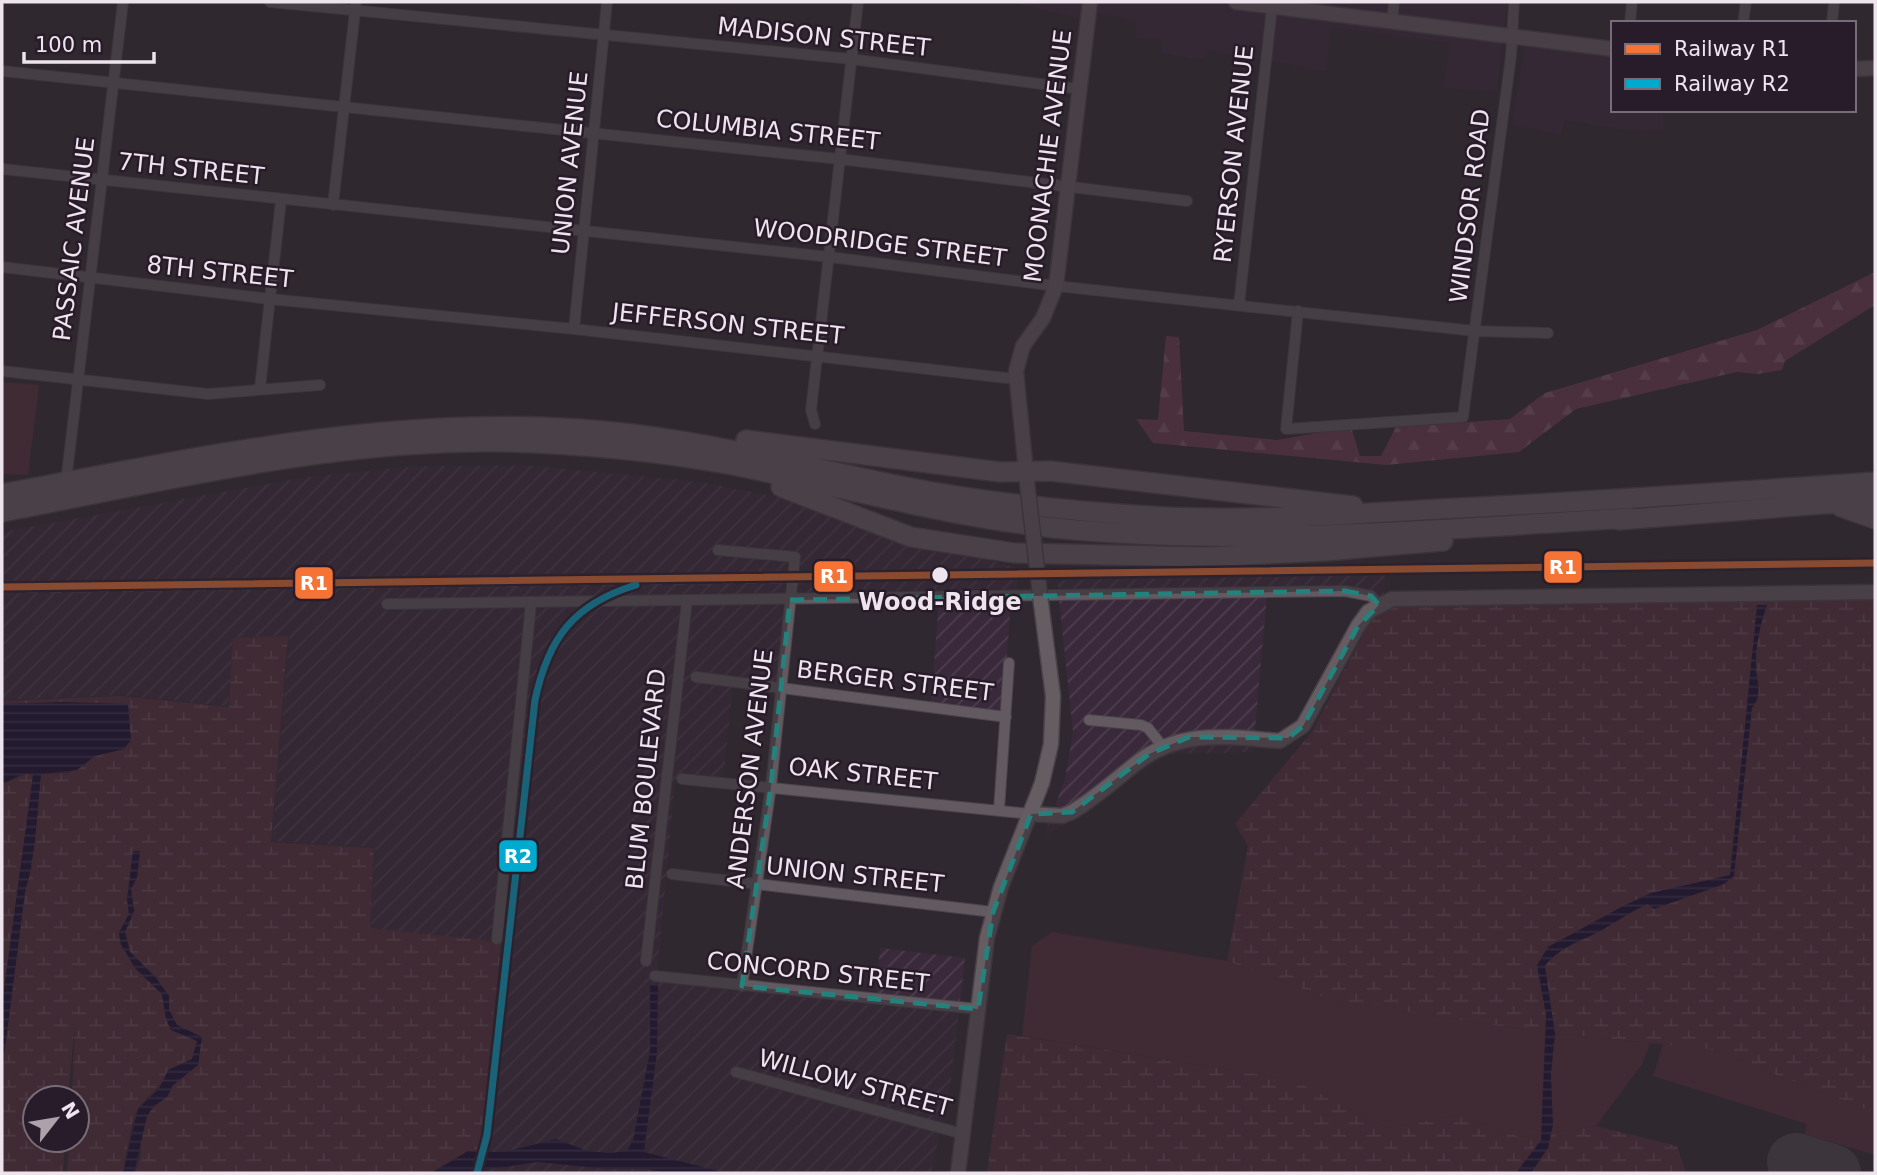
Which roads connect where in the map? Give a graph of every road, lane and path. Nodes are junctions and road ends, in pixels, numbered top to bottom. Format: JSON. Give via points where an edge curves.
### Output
{"nodes":[{"id":1,"x":123,"y":2,"type":"edge"},
{"id":2,"x":271,"y":2,"type":"edge"},
{"id":3,"x":607,"y":2,"type":"edge"},
{"id":4,"x":858,"y":2,"type":"edge"},
{"id":5,"x":1090,"y":2,"type":"edge"},
{"id":6,"x":1236,"y":2,"type":"edge"},
{"id":7,"x":1394,"y":2,"type":"edge"},
{"id":8,"x":1514,"y":2,"type":"edge"},
{"id":9,"x":1632,"y":2,"type":"edge"},
{"id":10,"x":1746,"y":2,"type":"edge"},
{"id":11,"x":1834,"y":2,"type":"edge"},
{"id":12,"x":1262,"y":5,"type":"edge"},
{"id":13,"x":356,"y":6,"type":"edge"},
{"id":14,"x":1630,"y":21,"type":"edge"},
{"id":15,"x":1743,"y":21,"type":"edge"},
{"id":16,"x":1832,"y":21,"type":"edge"},
{"id":17,"x":1392,"y":23,"type":"junction"},
{"id":18,"x":603,"y":34,"type":"junction"},
{"id":19,"x":1510,"y":36,"type":"junction"},
{"id":20,"x":1611,"y":49,"type":"edge"},
{"id":21,"x":850,"y":59,"type":"junction"},
{"id":22,"x":1875,"y":68,"type":"edge"},
{"id":23,"x":1856,"y":69,"type":"edge"},
{"id":24,"x":2,"y":71,"type":"edge"},
{"id":25,"x":114,"y":84,"type":"junction"},
{"id":26,"x":1079,"y":89,"type":"junction"},
{"id":27,"x":344,"y":109,"type":"junction"},
{"id":28,"x":594,"y":132,"type":"junction"},
{"id":29,"x":839,"y":159,"type":"junction"},
{"id":30,"x":2,"y":169,"type":"edge"},
{"id":31,"x":102,"y":180,"type":"junction"},
{"id":32,"x":1068,"y":188,"type":"junction"},
{"id":33,"x":281,"y":200,"type":"junction"},
{"id":34,"x":1187,"y":201,"type":"dead end"},
{"id":35,"x":334,"y":205,"type":"junction"},
{"id":36,"x":584,"y":231,"type":"junction"},
{"id":37,"x":830,"y":257,"type":"junction"},
{"id":38,"x":2,"y":267,"type":"edge"},
{"id":39,"x":90,"y":279,"type":"junction"},
{"id":40,"x":1056,"y":286,"type":"junction"},
{"id":41,"x":270,"y":299,"type":"junction"},
{"id":42,"x":1239,"y":305,"type":"junction"},
{"id":43,"x":1298,"y":312,"type":"junction"},
{"id":44,"x":435,"y":315,"type":"joint"},
{"id":45,"x":574,"y":328,"type":"junction"},
{"id":46,"x":1475,"y":331,"type":"junction"},
{"id":47,"x":1548,"y":333,"type":"dead end"},
{"id":48,"x":818,"y":355,"type":"junction"},
{"id":49,"x":2,"y":371,"type":"edge"},
{"id":50,"x":78,"y":379,"type":"junction"},
{"id":51,"x":1015,"y":379,"type":"junction"},
{"id":52,"x":320,"y":385,"type":"dead end"},
{"id":53,"x":260,"y":388,"type":"junction"},
{"id":54,"x":816,"y":424,"type":"dead end"},
{"id":55,"x":599,"y":430,"type":"junction"},
{"id":56,"x":725,"y":464,"type":"junction"},
{"id":57,"x":1027,"y":481,"type":"junction"},
{"id":58,"x":66,"y":482,"type":"junction"},
{"id":59,"x":1875,"y":482,"type":"edge"},
{"id":60,"x":2,"y":494,"type":"edge"},
{"id":61,"x":1875,"y":500,"type":"edge"},
{"id":62,"x":1829,"y":504,"type":"junction"},
{"id":63,"x":2,"y":512,"type":"edge"},
{"id":64,"x":1371,"y":513,"type":"junction"},
{"id":65,"x":1631,"y":518,"type":"junction"},
{"id":66,"x":1875,"y":519,"type":"edge"},
{"id":67,"x":718,"y":550,"type":"dead end"},
{"id":68,"x":1036,"y":555,"type":"junction"},
{"id":69,"x":1875,"y":592,"type":"edge"},
{"id":70,"x":790,"y":600,"type":"junction"},
{"id":71,"x":687,"y":601,"type":"junction"},
{"id":72,"x":387,"y":604,"type":"dead end"},
{"id":73,"x":531,"y":604,"type":"junction"},
{"id":74,"x":1379,"y":605,"type":"junction"},
{"id":75,"x":1009,"y":663,"type":"dead end"},
{"id":76,"x":696,"y":677,"type":"dead end"},
{"id":77,"x":780,"y":688,"type":"junction"},
{"id":78,"x":1006,"y":717,"type":"junction"},
{"id":79,"x":1089,"y":720,"type":"dead end"},
{"id":80,"x":1163,"y":747,"type":"junction"},
{"id":81,"x":682,"y":779,"type":"dead end"},
{"id":82,"x":771,"y":786,"type":"junction"},
{"id":83,"x":999,"y":810,"type":"junction"},
{"id":84,"x":1031,"y":814,"type":"junction"},
{"id":85,"x":672,"y":874,"type":"dead end"},
{"id":86,"x":758,"y":885,"type":"junction"},
{"id":87,"x":993,"y":912,"type":"junction"},
{"id":88,"x":498,"y":939,"type":"dead end"},
{"id":89,"x":646,"y":961,"type":"dead end"},
{"id":90,"x":654,"y":976,"type":"dead end"},
{"id":91,"x":742,"y":986,"type":"junction"},
{"id":92,"x":978,"y":1009,"type":"junction"},
{"id":93,"x":736,"y":1072,"type":"dead end"},
{"id":94,"x":962,"y":1134,"type":"junction"},
{"id":95,"x":958,"y":1173,"type":"edge"}],
"edges":[{"from":1,"to":25,"type":"street","name":"PASSAIC AVENUE"},
{"from":2,"to":13,"type":"street","name":"MADISON STREET"},
{"from":3,"to":18,"type":"street","name":"UNION AVENUE"},
{"from":4,"to":21,"type":"street"},
{"from":5,"to":26,"type":"main road","name":"MOONACHIE AVENUE"},
{"from":6,"to":12,"type":"main road"},
{"from":7,"to":17,"type":"street"},
{"from":8,"to":19,"type":"street","name":"WINDSOR ROAD"},
{"from":9,"to":14,"type":"street"},
{"from":10,"to":15,"type":"street"},
{"from":11,"to":16,"type":"street"},
{"from":12,"to":17,"type":"main road"},
{"from":12,"to":42,"type":"street","name":"RYERSON AVENUE"},
{"from":13,"to":18,"type":"street","name":"MADISON STREET"},
{"from":13,"to":27,"type":"street"},
{"from":17,"to":19,"type":"main road"},
{"from":18,"to":21,"type":"street","name":"MADISON STREET"},
{"from":18,"to":28,"type":"street","name":"UNION AVENUE"},
{"from":19,"to":20,"type":"main road"},
{"from":19,"to":46,"type":"street","name":"WINDSOR ROAD"},
{"from":21,"to":26,"type":"street","name":"MADISON STREET"},
{"from":21,"to":29,"type":"street"},
{"from":22,"to":23,"type":"main road"},
{"from":24,"to":25,"type":"street","name":"COLUMBIA STREET"},
{"from":25,"to":27,"type":"street","name":"COLUMBIA STREET"},
{"from":25,"to":31,"type":"street","name":"PASSAIC AVENUE"},
{"from":26,"to":32,"type":"main road","name":"MOONACHIE AVENUE"},
{"from":27,"to":28,"type":"street","name":"COLUMBIA STREET"},
{"from":27,"to":35,"type":"street"},
{"from":28,"to":29,"type":"street","name":"COLUMBIA STREET"},
{"from":28,"to":36,"type":"street","name":"UNION AVENUE"},
{"from":29,"to":32,"type":"street","name":"COLUMBIA STREET"},
{"from":29,"to":37,"type":"street"},
{"from":30,"to":31,"type":"street","name":"7TH STREET"},
{"from":31,"to":33,"type":"street","name":"7TH STREET"},
{"from":31,"to":39,"type":"street","name":"PASSAIC AVENUE"},
{"from":32,"to":34,"type":"street","name":"COLUMBIA STREET"},
{"from":32,"to":40,"type":"main road","name":"MOONACHIE AVENUE"},
{"from":33,"to":35,"type":"street","name":"7TH STREET"},
{"from":33,"to":41,"type":"street"},
{"from":35,"to":36,"type":"street","name":"WOODRIDGE STREET"},
{"from":36,"to":37,"type":"street","name":"WOODRIDGE STREET"},
{"from":36,"to":45,"type":"street","name":"UNION AVENUE"},
{"from":37,"to":40,"type":"street","name":"WOODRIDGE STREET"},
{"from":37,"to":48,"type":"street"},
{"from":38,"to":39,"type":"street","name":"8TH STREET"},
{"from":39,"to":41,"type":"street","name":"8TH STREET"},
{"from":39,"to":50,"type":"street","name":"PASSAIC AVENUE"},
{"from":40,"to":42,"type":"street","name":"WOODRIDGE STREET"},
{"from":40,"to":51,"type":"main road","name":"MOONACHIE AVENUE","via":[[1043,318],[1023,346]]},
{"from":41,"to":44,"type":"street","name":"8TH STREET"},
{"from":41,"to":53,"type":"street"},
{"from":42,"to":43,"type":"street","name":"WOODRIDGE STREET"},
{"from":43,"to":46,"type":"street","name":"WOODRIDGE STREET"},
{"from":43,"to":46,"type":"street","name":"WINDSOR ROAD","via":[[1286,429],[1463,416]]},
{"from":44,"to":45,"type":"street","name":"JEFFERSON STREET"},
{"from":45,"to":48,"type":"street","name":"JEFFERSON STREET"},
{"from":46,"to":47,"type":"street","name":"WOODRIDGE STREET"},
{"from":48,"to":51,"type":"street","name":"JEFFERSON STREET"},
{"from":48,"to":54,"type":"street","via":[[811,410]]},
{"from":49,"to":50,"type":"street"},
{"from":50,"to":53,"type":"street","via":[[208,394]]},
{"from":50,"to":58,"type":"street","name":"PASSAIC AVENUE"},
{"from":51,"to":57,"type":"main road","name":"MOONACHIE AVENUE"},
{"from":52,"to":53,"type":"street"},
{"from":55,"to":57,"type":"highway","via":[[692,434],[1000,472]]},
{"from":55,"to":58,"type":"highway","via":[[511,425],[409,429],[275,444]]},
{"from":55,"to":64,"type":"highway","via":[[696,442],[909,487],[1052,509],[1226,518]]},
{"from":56,"to":63,"type":"highway","via":[[556,445],[415,444],[259,463]]},
{"from":56,"to":65,"type":"highway","via":[[976,518],[1110,532],[1320,535]]},
{"from":56,"to":68,"type":"highway","via":[[911,537]]},
{"from":57,"to":64,"type":"highway","via":[[1050,471],[1328,503]]},
{"from":57,"to":68,"type":"main road","name":"MOONACHIE AVENUE","bridge":true},
{"from":58,"to":60,"type":"highway"},
{"from":59,"to":64,"type":"highway"},
{"from":61,"to":62,"type":"highway"},
{"from":62,"to":65,"type":"highway"},
{"from":62,"to":66,"type":"highway"},
{"from":65,"to":68,"type":"highway","via":[[1325,551],[1205,557]]},
{"from":67,"to":70,"type":"street","name":"ANDERSON AVENUE","via":[[795,557]]},
{"from":68,"to":84,"type":"main road","name":"MOONACHIE AVENUE","bridge":true,"via":[[1053,716],[1047,765]]},
{"from":69,"to":74,"type":"main road","via":[[1411,596]]},
{"from":70,"to":71,"type":"street"},
{"from":70,"to":74,"type":"street","via":[[1345,591],[1371,596]]},
{"from":70,"to":77,"type":"street","name":"ANDERSON AVENUE"},
{"from":71,"to":73,"type":"street"},
{"from":71,"to":89,"type":"street","name":"BLUM BOULEVARD"},
{"from":72,"to":73,"type":"street"},
{"from":73,"to":88,"type":"street"},
{"from":74,"to":80,"type":"main road","via":[[1358,626],[1303,726],[1289,738],[1199,736]]},
{"from":75,"to":78,"type":"street"},
{"from":76,"to":77,"type":"street","name":"BERGER STREET"},
{"from":77,"to":78,"type":"street","name":"BERGER STREET"},
{"from":77,"to":82,"type":"street","name":"ANDERSON AVENUE"},
{"from":78,"to":83,"type":"street"},
{"from":79,"to":80,"type":"street","via":[[1141,724]]},
{"from":80,"to":84,"type":"main road","via":[[1072,812],[1062,816]]},
{"from":81,"to":82,"type":"street","name":"OAK STREET"},
{"from":82,"to":83,"type":"street","name":"OAK STREET"},
{"from":82,"to":86,"type":"street","name":"ANDERSON AVENUE"},
{"from":83,"to":84,"type":"street","name":"OAK STREET"},
{"from":84,"to":87,"type":"main road","name":"MOONACHIE AVENUE"},
{"from":85,"to":86,"type":"street","name":"UNION STREET"},
{"from":86,"to":87,"type":"street","name":"UNION STREET"},
{"from":86,"to":91,"type":"street","name":"ANDERSON AVENUE"},
{"from":87,"to":92,"type":"main road","name":"MOONACHIE AVENUE"},
{"from":90,"to":91,"type":"street","name":"CONCORD STREET"},
{"from":91,"to":92,"type":"street","name":"CONCORD STREET"},
{"from":92,"to":94,"type":"main road","name":"MOONACHIE AVENUE"},
{"from":93,"to":94,"type":"street","name":"WILLOW STREET"},
{"from":94,"to":95,"type":"main road","name":"MOONACHIE AVENUE"}]}
